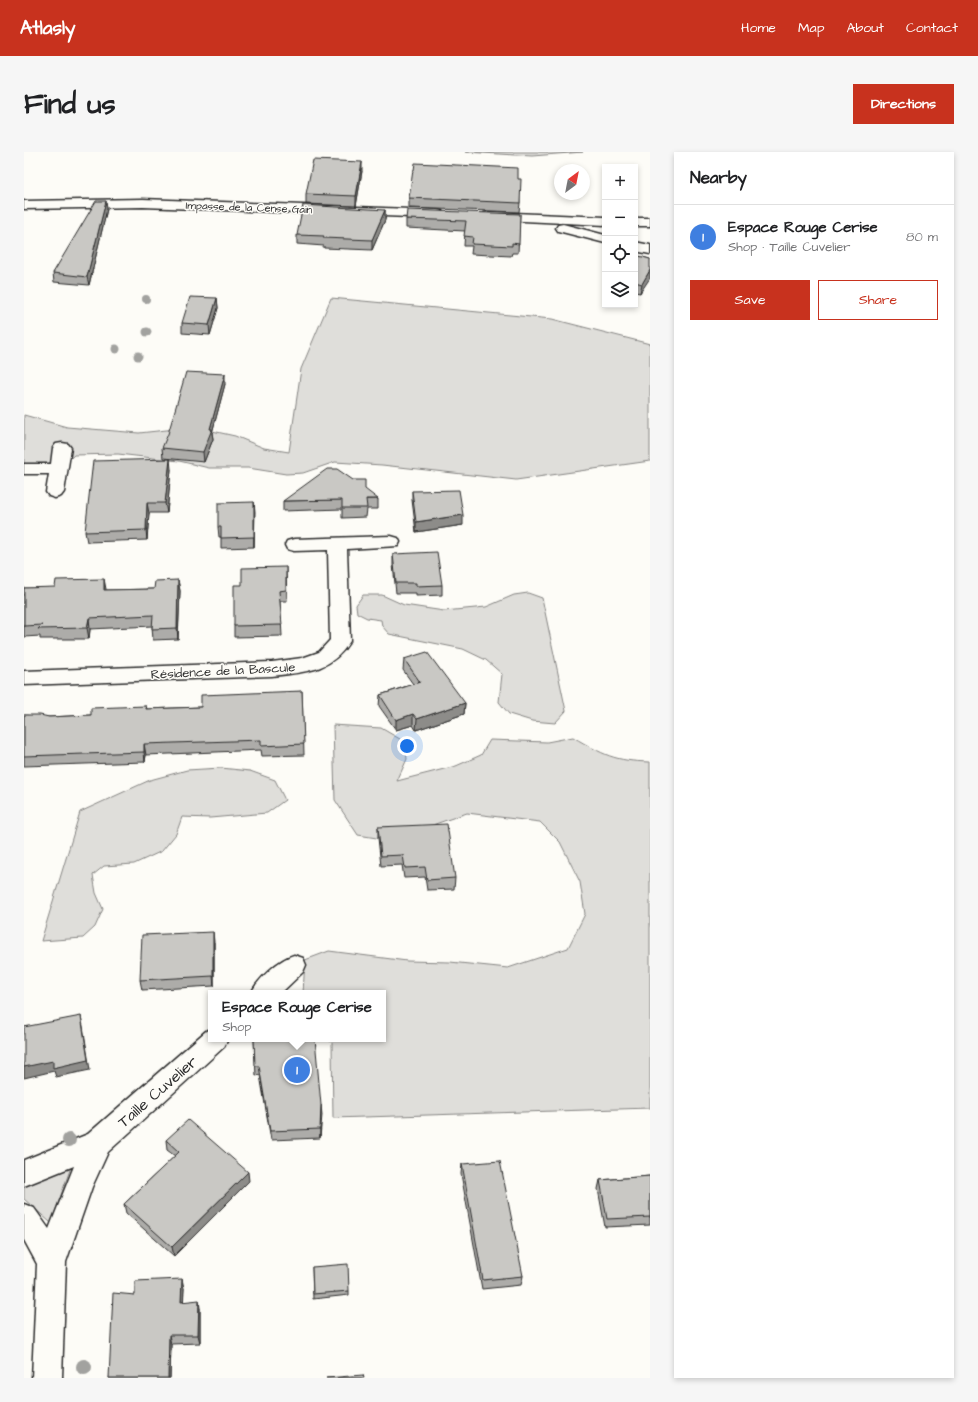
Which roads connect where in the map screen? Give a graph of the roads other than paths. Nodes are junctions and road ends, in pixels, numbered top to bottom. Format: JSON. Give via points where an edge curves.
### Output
{"nodes":[{"id":1,"x":24,"y":205,"type":"edge"},
{"id":2,"x":448,"y":214,"type":"edge"},
{"id":3,"x":477,"y":216,"type":"edge"},
{"id":4,"x":521,"y":217,"type":"junction"},
{"id":5,"x":602,"y":221,"type":"edge"},
{"id":6,"x":638,"y":222,"type":"edge"},
{"id":7,"x":650,"y":222,"type":"edge"},
{"id":8,"x":602,"y":238,"type":"edge"},
{"id":9,"x":638,"y":247,"type":"edge"},
{"id":10,"x":650,"y":250,"type":"edge"},
{"id":11,"x":62,"y":448,"type":"dead end"},
{"id":12,"x":24,"y":469,"type":"edge"},
{"id":13,"x":59,"y":469,"type":"junction"},
{"id":14,"x":55,"y":492,"type":"dead end"},
{"id":15,"x":391,"y":542,"type":"dead end"},
{"id":16,"x":337,"y":544,"type":"junction"},
{"id":17,"x":294,"y":545,"type":"dead end"},
{"id":18,"x":24,"y":678,"type":"edge"},
{"id":19,"x":294,"y":965,"type":"dead end"},
{"id":20,"x":267,"y":990,"type":"edge"},
{"id":21,"x":212,"y":1042,"type":"edge"},
{"id":22,"x":98,"y":1143,"type":"junction"},
{"id":23,"x":24,"y":1173,"type":"edge"},
{"id":24,"x":24,"y":1217,"type":"edge"},
{"id":25,"x":52,"y":1262,"type":"junction"},
{"id":26,"x":47,"y":1378,"type":"edge"}],
"edges":[{"from":1,"to":2,"type":"street","name":"Impasse de la Cense Gain","via":[[143,203]]},
{"from":3,"to":4,"type":"street"},
{"from":4,"to":5,"type":"street"},
{"from":4,"to":8,"type":"street"},
{"from":6,"to":7,"type":"street"},
{"from":9,"to":10,"type":"street"},
{"from":11,"to":13,"type":"street"},
{"from":12,"to":13,"type":"street"},
{"from":13,"to":14,"type":"street"},
{"from":15,"to":16,"type":"street"},
{"from":16,"to":17,"type":"street"},
{"from":16,"to":18,"type":"street","name":"Résidence de la Bascule","via":[[340,641],[326,656],[305,665],[272,669]]},
{"from":19,"to":20,"type":"street"},
{"from":21,"to":22,"type":"street","name":"Taille Cuvelier"},
{"from":22,"to":23,"type":"street","name":"Taille Cuvelier"},
{"from":22,"to":25,"type":"street","name":"Taille Cuvelier","via":[[78,1187]]},
{"from":24,"to":25,"type":"street"},
{"from":25,"to":26,"type":"street","name":"Taille Cuvelier"}]}
